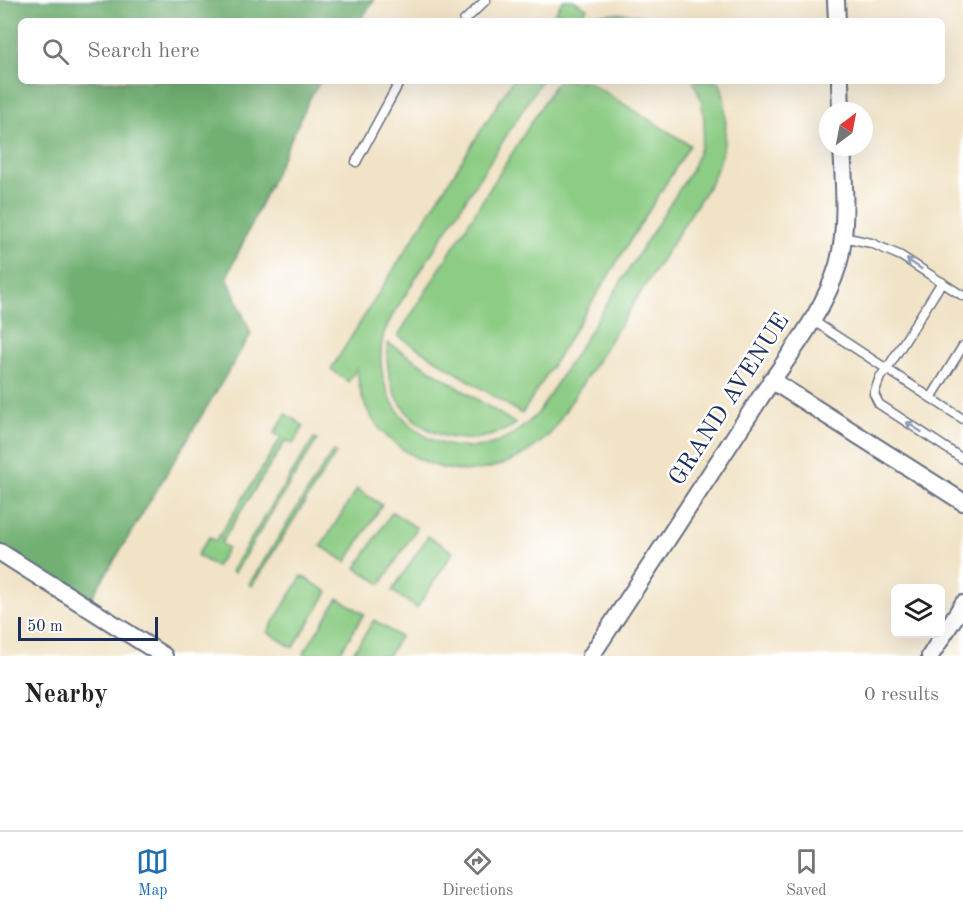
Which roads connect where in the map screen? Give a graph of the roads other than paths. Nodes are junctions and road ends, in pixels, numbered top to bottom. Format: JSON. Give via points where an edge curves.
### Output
{"nodes":[{"id":1,"x":486,"y":0,"type":"edge"},
{"id":2,"x":836,"y":0,"type":"edge"},
{"id":3,"x":467,"y":18,"type":"edge"},
{"id":4,"x":837,"y":18,"type":"edge"},
{"id":5,"x":398,"y":84,"type":"edge"},
{"id":6,"x":840,"y":84,"type":"edge"},
{"id":7,"x":841,"y":102,"type":"edge"},
{"id":8,"x":842,"y":156,"type":"edge"},
{"id":9,"x":356,"y":162,"type":"dead end"},
{"id":10,"x":843,"y":237,"type":"junction"},
{"id":11,"x":942,"y":282,"type":"junction"},
{"id":12,"x":963,"y":296,"type":"edge"},
{"id":13,"x":812,"y":320,"type":"junction"},
{"id":14,"x":963,"y":346,"type":"edge"},
{"id":15,"x":887,"y":369,"type":"junction"},
{"id":16,"x":771,"y":380,"type":"junction"},
{"id":17,"x":931,"y":398,"type":"junction"},
{"id":18,"x":963,"y":418,"type":"edge"},
{"id":19,"x":963,"y":459,"type":"edge"},
{"id":20,"x":963,"y":502,"type":"edge"},
{"id":21,"x":0,"y":552,"type":"edge"},
{"id":22,"x":963,"y":604,"type":"edge"},
{"id":23,"x":164,"y":656,"type":"edge"},
{"id":24,"x":591,"y":656,"type":"edge"},
{"id":25,"x":930,"y":656,"type":"edge"}],
"edges":[{"from":1,"to":3,"type":"lane"},
{"from":2,"to":4,"type":"street"},
{"from":5,"to":9,"type":"lane"},
{"from":6,"to":7,"type":"street"},
{"from":8,"to":10,"type":"street","name":"GRAND AVENUE"},
{"from":11,"to":10,"type":"lane","one_way":true,"via":[[901,256],[871,243]]},
{"from":10,"to":13,"type":"street","name":"GRAND AVENUE","via":[[838,265]]},
{"from":11,"to":12,"type":"lane"},
{"from":11,"to":15,"type":"lane"},
{"from":13,"to":15,"type":"lane"},
{"from":13,"to":16,"type":"street","name":"GRAND AVENUE"},
{"from":14,"to":17,"type":"lane"},
{"from":15,"to":17,"type":"lane"},
{"from":19,"to":15,"type":"lane","one_way":true,"via":[[879,404],[874,394]]},
{"from":16,"to":20,"type":"street"},
{"from":16,"to":24,"type":"street","name":"GRAND AVENUE"},
{"from":17,"to":18,"type":"lane"},
{"from":21,"to":23,"type":"street"},
{"from":22,"to":25,"type":"street"}]}
